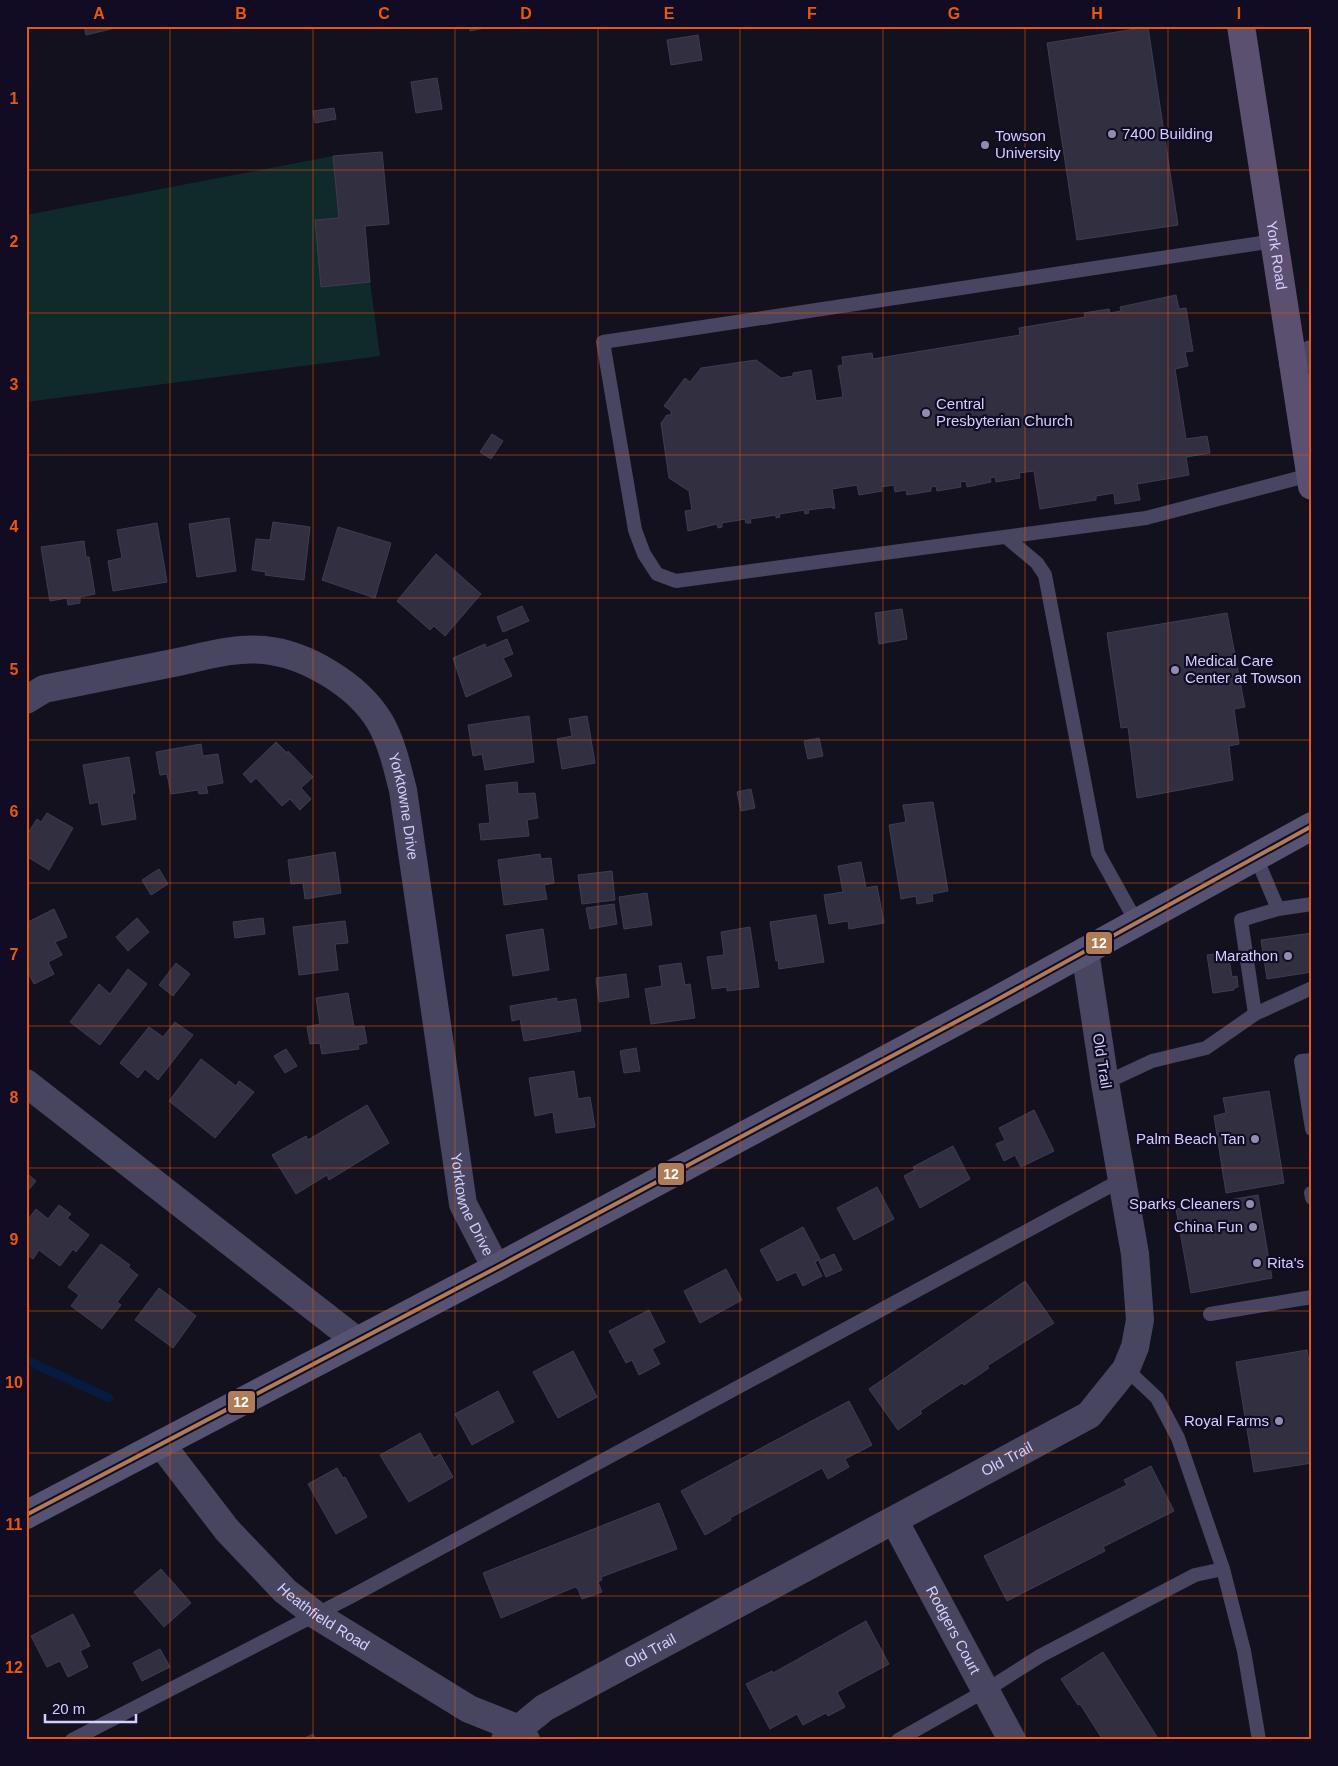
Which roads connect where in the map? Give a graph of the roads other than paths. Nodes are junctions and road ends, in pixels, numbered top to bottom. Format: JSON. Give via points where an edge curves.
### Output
{"nodes":[{"id":1,"x":1241,"y":26,"type":"edge"},
{"id":2,"x":1274,"y":241,"type":"junction"},
{"id":3,"x":1302,"y":359,"type":"edge"},
{"id":4,"x":1311,"y":480,"type":"edge"},
{"id":5,"x":1006,"y":537,"type":"junction"},
{"id":6,"x":26,"y":700,"type":"edge"},
{"id":7,"x":1312,"y":826,"type":"edge"},
{"id":8,"x":1256,"y":857,"type":"junction"},
{"id":9,"x":1312,"y":904,"type":"edge"},
{"id":10,"x":1278,"y":909,"type":"junction"},
{"id":11,"x":1137,"y":923,"type":"junction"},
{"id":12,"x":1085,"y":952,"type":"junction"},
{"id":13,"x":1312,"y":988,"type":"edge"},
{"id":14,"x":1255,"y":1014,"type":"junction"},
{"id":15,"x":1312,"y":1060,"type":"edge"},
{"id":16,"x":26,"y":1083,"type":"edge"},
{"id":17,"x":1105,"y":1083,"type":"junction"},
{"id":18,"x":1312,"y":1129,"type":"edge"},
{"id":19,"x":1123,"y":1179,"type":"junction"},
{"id":20,"x":496,"y":1268,"type":"junction"},
{"id":21,"x":1312,"y":1298,"type":"edge"},
{"id":22,"x":1210,"y":1314,"type":"dead end"},
{"id":23,"x":357,"y":1341,"type":"junction"},
{"id":24,"x":1126,"y":1369,"type":"junction"},
{"id":25,"x":161,"y":1444,"type":"junction"},
{"id":26,"x":26,"y":1515,"type":"edge"},
{"id":27,"x":894,"y":1520,"type":"junction"},
{"id":28,"x":1223,"y":1569,"type":"junction"},
{"id":29,"x":316,"y":1615,"type":"junction"},
{"id":30,"x":985,"y":1691,"type":"junction"},
{"id":31,"x":517,"y":1736,"type":"edge"},
{"id":32,"x":72,"y":1740,"type":"edge"},
{"id":33,"x":898,"y":1740,"type":"edge"},
{"id":34,"x":1012,"y":1740,"type":"edge"},
{"id":35,"x":1259,"y":1740,"type":"edge"}],
"edges":[{"from":1,"to":2,"type":"main road","name":"York Road"},
{"from":2,"to":3,"type":"main road","name":"York Road"},
{"from":2,"to":5,"type":"lane","via":[[603,342],[635,530],[644,554],[658,574],[676,581],[706,578]]},
{"from":3,"to":4,"type":"main road","name":"York Road"},
{"from":4,"to":5,"type":"lane","via":[[1146,518]]},
{"from":5,"to":11,"type":"lane","via":[[1037,563],[1045,575],[1098,853]]},
{"from":6,"to":20,"type":"street","name":"Yorktowne Drive","via":[[44,689],[222,653],[262,650],[292,654],[320,667],[353,692],[379,720],[391,745],[403,790],[463,1204]]},
{"from":7,"to":8,"type":"street"},
{"from":8,"to":10,"type":"lane"},
{"from":8,"to":11,"type":"street"},
{"from":9,"to":10,"type":"lane"},
{"from":10,"to":14,"type":"lane","via":[[1241,920]]},
{"from":11,"to":12,"type":"street"},
{"from":12,"to":17,"type":"street","name":"Old Trail"},
{"from":12,"to":20,"type":"street"},
{"from":13,"to":14,"type":"lane"},
{"from":14,"to":17,"type":"lane","via":[[1206,1048],[1152,1061]]},
{"from":15,"to":18,"type":"lane","via":[[1301,1061]]},
{"from":16,"to":23,"type":"street"},
{"from":17,"to":19,"type":"street","name":"Old Trail"},
{"from":19,"to":24,"type":"street","name":"Old Trail","via":[[1136,1254],[1140,1320]]},
{"from":19,"to":29,"type":"lane"},
{"from":20,"to":23,"type":"street"},
{"from":21,"to":22,"type":"lane"},
{"from":23,"to":25,"type":"street"},
{"from":24,"to":27,"type":"street","name":"Old Trail","via":[[1089,1415]]},
{"from":24,"to":28,"type":"lane","via":[[1157,1398],[1178,1438]]},
{"from":25,"to":26,"type":"street"},
{"from":25,"to":29,"type":"street","name":"Heathfield Road","via":[[227,1530],[284,1591]]},
{"from":27,"to":30,"type":"street","name":"Rodgers Court"},
{"from":27,"to":31,"type":"street","name":"Old Trail","via":[[544,1708]]},
{"from":28,"to":30,"type":"lane","via":[[1195,1575],[1040,1656]]},
{"from":28,"to":35,"type":"lane","via":[[1244,1650]]},
{"from":29,"to":31,"type":"street","name":"Heathfield Road"},
{"from":29,"to":32,"type":"lane"},
{"from":30,"to":33,"type":"lane"},
{"from":30,"to":34,"type":"street","name":"Rodgers Court"}]}
